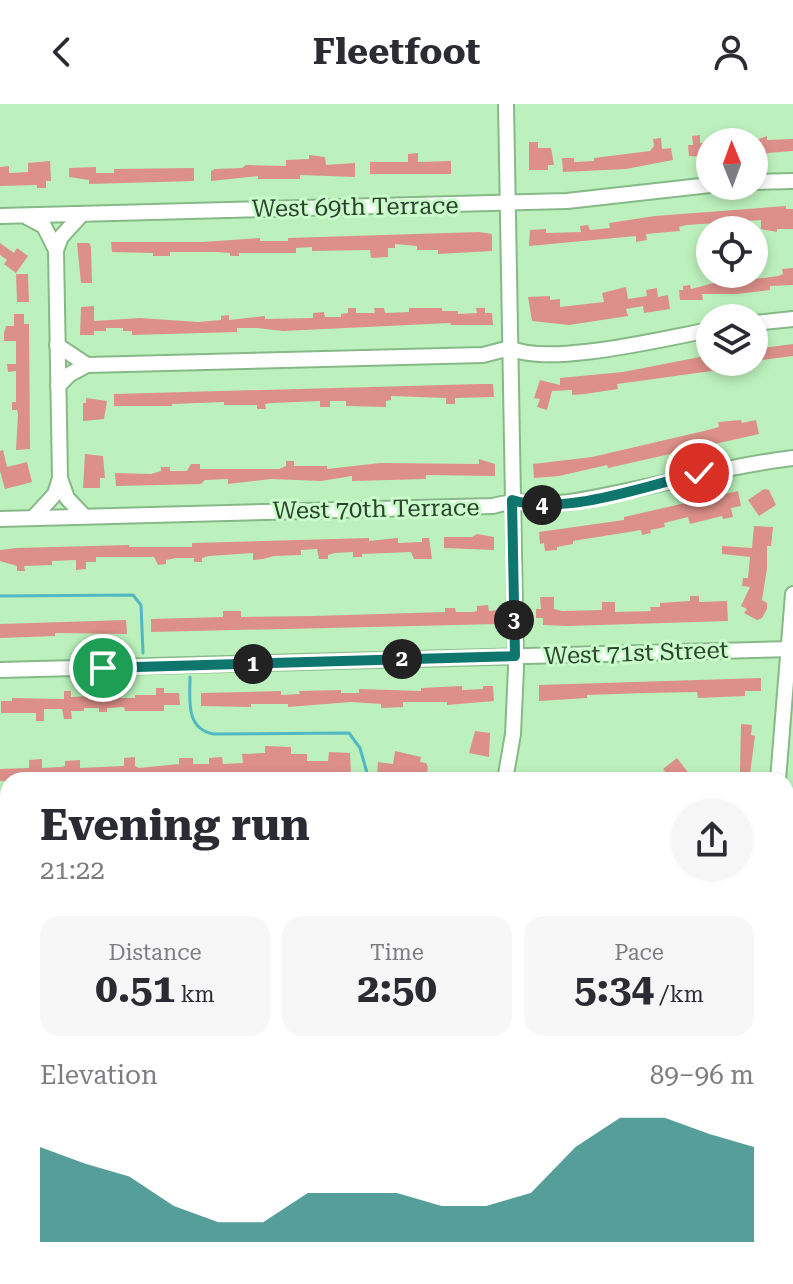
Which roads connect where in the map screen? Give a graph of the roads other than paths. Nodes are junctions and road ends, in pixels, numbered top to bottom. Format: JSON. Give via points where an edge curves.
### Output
{"nodes":[{"id":1,"x":506,"y":104,"type":"edge"},
{"id":2,"x":793,"y":181,"type":"edge"},
{"id":3,"x":768,"y":182,"type":"edge"},
{"id":4,"x":696,"y":187,"type":"edge"},
{"id":5,"x":508,"y":203,"type":"junction"},
{"id":6,"x":82,"y":214,"type":"junction"},
{"id":7,"x":23,"y":215,"type":"junction"},
{"id":8,"x":0,"y":216,"type":"edge"},
{"id":9,"x":56,"y":250,"type":"junction"},
{"id":10,"x":793,"y":319,"type":"edge"},
{"id":11,"x":768,"y":322,"type":"edge"},
{"id":12,"x":696,"y":332,"type":"edge"},
{"id":13,"x":57,"y":345,"type":"junction"},
{"id":14,"x":510,"y":348,"type":"junction"},
{"id":15,"x":87,"y":365,"type":"junction"},
{"id":16,"x":58,"y":386,"type":"junction"},
{"id":17,"x":793,"y":458,"type":"edge"},
{"id":18,"x":60,"y":478,"type":"junction"},
{"id":19,"x":512,"y":500,"type":"junction"},
{"id":20,"x":84,"y":516,"type":"junction"},
{"id":21,"x":33,"y":518,"type":"junction"},
{"id":22,"x":0,"y":519,"type":"edge"},
{"id":23,"x":793,"y":594,"type":"edge"},
{"id":24,"x":790,"y":649,"type":"edge"},
{"id":25,"x":515,"y":656,"type":"junction"},
{"id":26,"x":0,"y":670,"type":"edge"},
{"id":27,"x":506,"y":772,"type":"edge"},
{"id":28,"x":779,"y":772,"type":"edge"}],
"edges":[{"from":1,"to":5,"type":"street"},
{"from":2,"to":3,"type":"street"},
{"from":4,"to":5,"type":"street","name":"West 69th Terrace"},
{"from":5,"to":6,"type":"street","name":"West 69th Terrace"},
{"from":5,"to":14,"type":"street"},
{"from":6,"to":7,"type":"street","name":"West 69th Terrace"},
{"from":6,"to":9,"type":"street"},
{"from":7,"to":8,"type":"street","name":"West 69th Terrace"},
{"from":7,"to":9,"type":"street","via":[[44,226]]},
{"from":9,"to":13,"type":"street"},
{"from":10,"to":11,"type":"street"},
{"from":12,"to":14,"type":"street","via":[[579,351],[524,354]]},
{"from":13,"to":15,"type":"street"},
{"from":13,"to":16,"type":"street"},
{"from":14,"to":15,"type":"street","via":[[483,355]]},
{"from":14,"to":19,"type":"street"},
{"from":15,"to":16,"type":"street"},
{"from":16,"to":18,"type":"street"},
{"from":17,"to":19,"type":"street","name":"West 70th Terrace","via":[[568,502],[529,505]]},
{"from":18,"to":20,"type":"street","via":[[67,498]]},
{"from":18,"to":21,"type":"street","via":[[55,494]]},
{"from":19,"to":20,"type":"street","name":"West 70th Terrace","via":[[493,506]]},
{"from":19,"to":25,"type":"street"},
{"from":20,"to":21,"type":"street","name":"West 70th Terrace"},
{"from":21,"to":22,"type":"street","name":"West 70th Terrace"},
{"from":23,"to":24,"type":"street"},
{"from":24,"to":25,"type":"street","name":"West 71st Street"},
{"from":24,"to":28,"type":"street"},
{"from":25,"to":26,"type":"street","name":"West 71st Street"},
{"from":25,"to":27,"type":"street","via":[[516,703]]}]}
